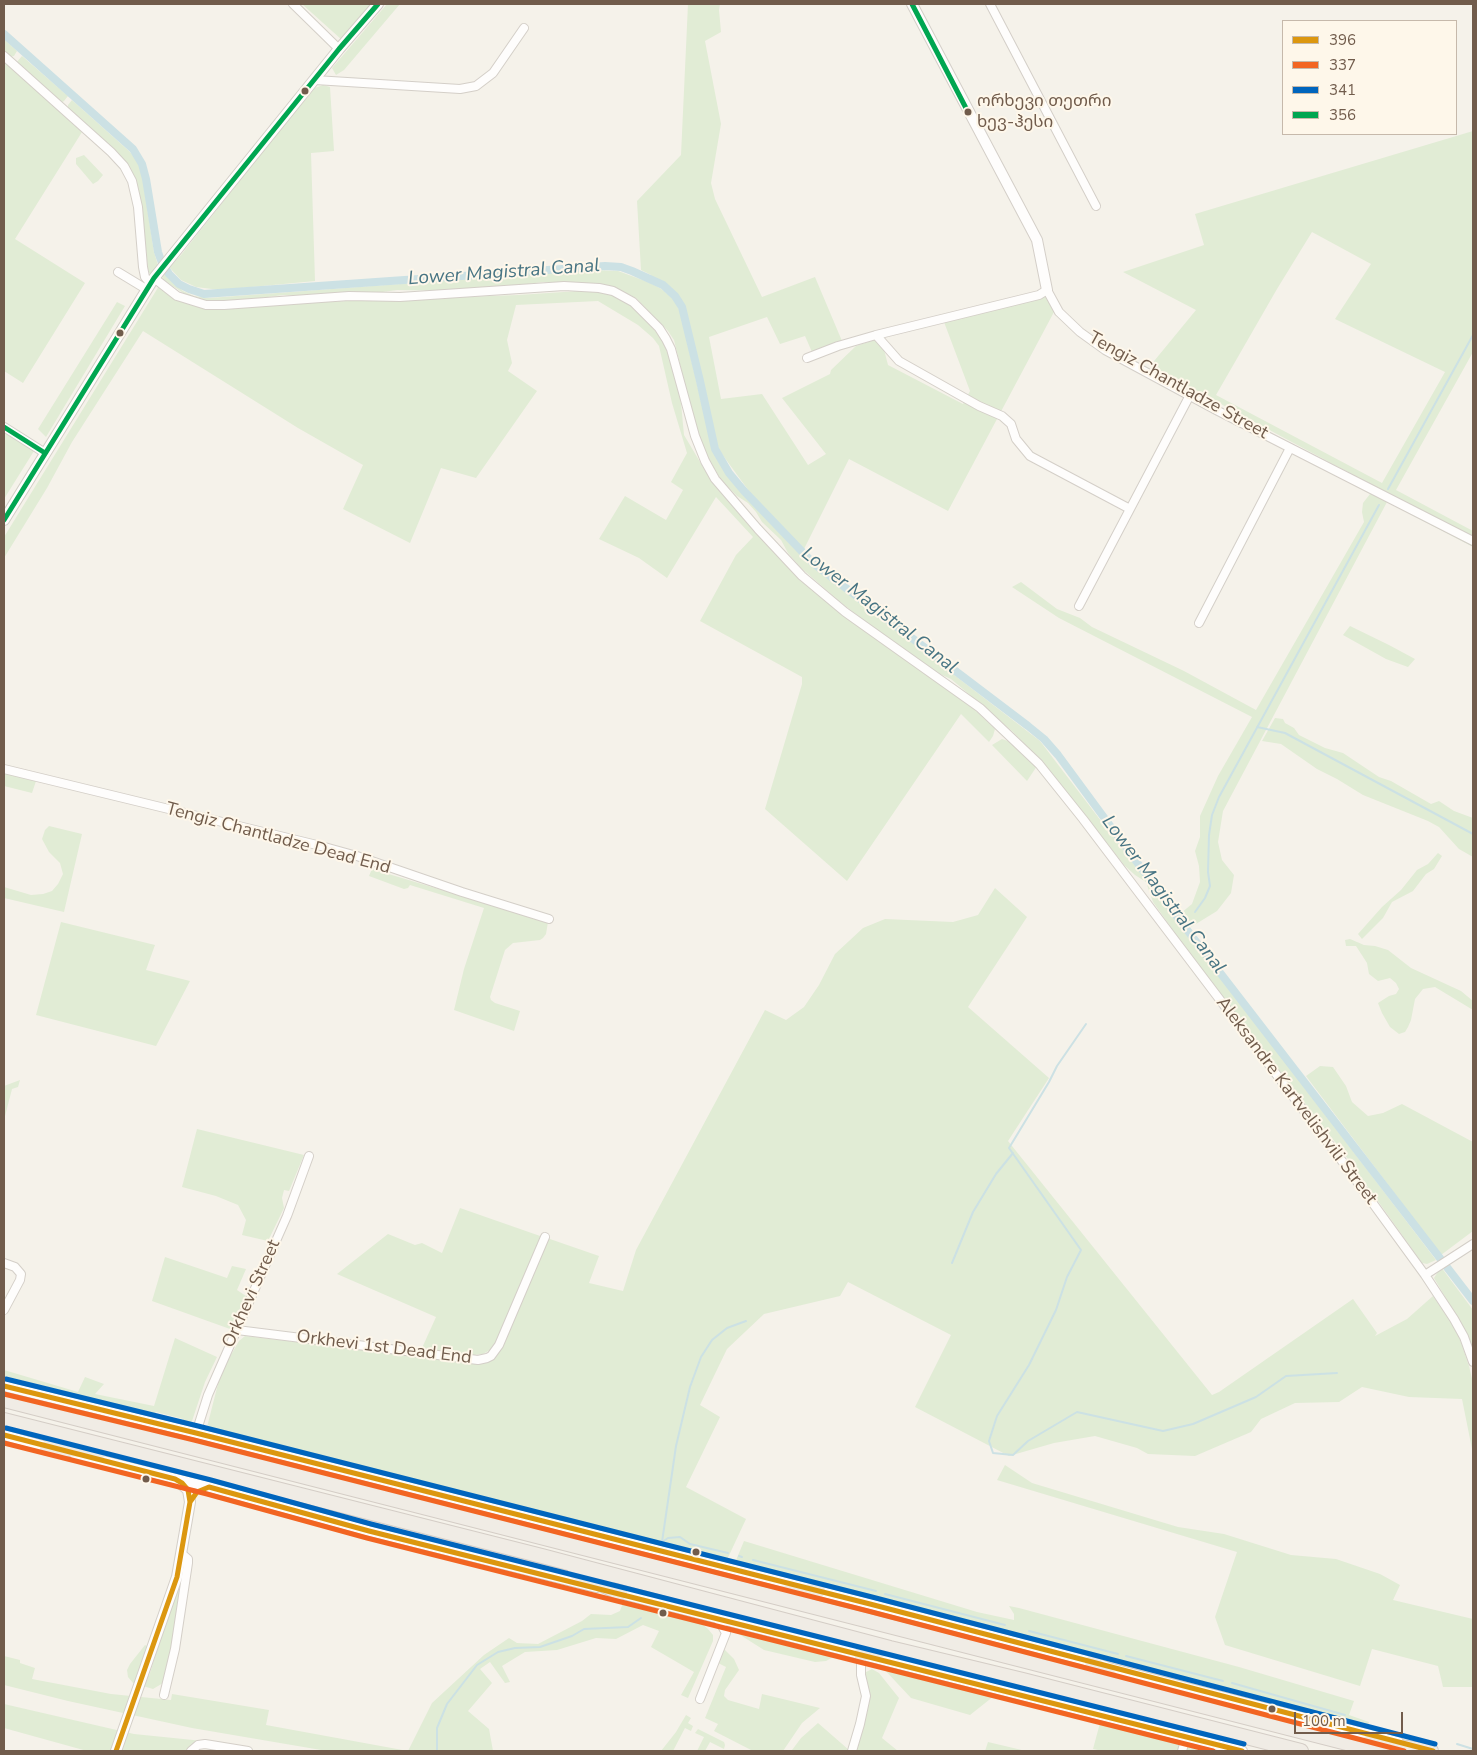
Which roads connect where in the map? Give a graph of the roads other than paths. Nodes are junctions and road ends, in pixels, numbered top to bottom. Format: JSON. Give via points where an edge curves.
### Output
{"nodes":[{"id":1,"x":293,"y":4,"type":"edge"},
{"id":2,"x":378,"y":4,"type":"edge"},
{"id":3,"x":912,"y":4,"type":"edge"},
{"id":4,"x":990,"y":4,"type":"edge"},
{"id":5,"x":524,"y":28,"type":"dead end"},
{"id":6,"x":339,"y":49,"type":"junction"},
{"id":7,"x":4,"y":56,"type":"edge"},
{"id":8,"x":314,"y":80,"type":"junction"},
{"id":9,"x":1096,"y":206,"type":"dead end"},
{"id":10,"x":118,"y":272,"type":"dead end"},
{"id":11,"x":152,"y":281,"type":"junction"},
{"id":12,"x":1047,"y":290,"type":"junction"},
{"id":13,"x":876,"y":335,"type":"junction"},
{"id":14,"x":807,"y":358,"type":"dead end"},
{"id":15,"x":1190,"y":395,"type":"junction"},
{"id":16,"x":4,"y":427,"type":"edge"},
{"id":17,"x":1290,"y":448,"type":"junction"},
{"id":18,"x":45,"y":453,"type":"junction"},
{"id":19,"x":1130,"y":509,"type":"junction"},
{"id":20,"x":4,"y":520,"type":"edge"},
{"id":21,"x":1473,"y":541,"type":"edge"},
{"id":22,"x":1079,"y":606,"type":"dead end"},
{"id":23,"x":1199,"y":623,"type":"dead end"},
{"id":24,"x":4,"y":769,"type":"edge"},
{"id":25,"x":549,"y":919,"type":"dead end"},
{"id":26,"x":309,"y":1156,"type":"dead end"},
{"id":27,"x":545,"y":1237,"type":"dead end"},
{"id":28,"x":1473,"y":1244,"type":"edge"},
{"id":29,"x":4,"y":1263,"type":"edge"},
{"id":30,"x":1425,"y":1275,"type":"junction"},
{"id":31,"x":4,"y":1310,"type":"edge"},
{"id":32,"x":236,"y":1330,"type":"junction"},
{"id":33,"x":1473,"y":1362,"type":"edge"},
{"id":34,"x":4,"y":1386,"type":"edge"},
{"id":35,"x":4,"y":1392,"type":"edge"},
{"id":36,"x":4,"y":1400,"type":"edge"},
{"id":37,"x":41,"y":1409,"type":"junction"},
{"id":38,"x":4,"y":1420,"type":"edge"},
{"id":39,"x":196,"y":1432,"type":"junction"},
{"id":40,"x":4,"y":1435,"type":"edge"},
{"id":41,"x":47,"y":1448,"type":"junction"},
{"id":42,"x":135,"y":1452,"type":"junction"},
{"id":43,"x":175,"y":1479,"type":"junction"},
{"id":44,"x":209,"y":1487,"type":"junction"},
{"id":45,"x":190,"y":1502,"type":"junction"},
{"id":46,"x":181,"y":1553,"type":"junction"},
{"id":47,"x":542,"y":1556,"type":"junction"},
{"id":48,"x":818,"y":1592,"type":"junction"},
{"id":49,"x":620,"y":1593,"type":"junction"},
{"id":50,"x":765,"y":1594,"type":"junction"},
{"id":51,"x":717,"y":1617,"type":"junction"},
{"id":52,"x":890,"y":1648,"type":"junction"},
{"id":53,"x":861,"y":1654,"type":"junction"},
{"id":54,"x":1092,"y":1662,"type":"junction"},
{"id":55,"x":1118,"y":1684,"type":"junction"},
{"id":56,"x":164,"y":1695,"type":"dead end"},
{"id":57,"x":700,"y":1699,"type":"dead end"},
{"id":58,"x":1186,"y":1737,"type":"junction"},
{"id":59,"x":1327,"y":1738,"type":"junction"},
{"id":60,"x":116,"y":1751,"type":"edge"},
{"id":61,"x":191,"y":1751,"type":"edge"},
{"id":62,"x":248,"y":1751,"type":"edge"},
{"id":63,"x":852,"y":1751,"type":"edge"},
{"id":64,"x":1182,"y":1751,"type":"edge"},
{"id":65,"x":1242,"y":1751,"type":"edge"},
{"id":66,"x":1301,"y":1751,"type":"edge"},
{"id":67,"x":1378,"y":1751,"type":"edge"},
{"id":68,"x":1432,"y":1751,"type":"edge"}],
"edges":[{"from":1,"to":6,"type":"street"},
{"from":2,"to":6,"type":"street"},
{"from":3,"to":12,"type":"street","name":"Tengiz Chantladze Street","via":[[1036,240]]},
{"from":4,"to":9,"type":"street"},
{"from":5,"to":8,"type":"street","via":[[493,73],[476,86],[460,89]]},
{"from":6,"to":8,"type":"street"},
{"from":7,"to":11,"type":"street","via":[[124,166],[132,181],[138,207],[145,277]]},
{"from":8,"to":11,"type":"street"},
{"from":10,"to":11,"type":"street","name":"Aleksandre Kartvelishvili Street"},
{"from":11,"to":18,"type":"street"},
{"from":11,"to":30,"type":"street","name":"Aleksandre Kartvelishvili Street","via":[[177,296],[206,305],[564,286],[599,288],[633,302],[659,328],[671,349],[695,436],[715,479],[802,576],[845,612],[980,708],[1039,764],[1286,1086]]},
{"from":12,"to":13,"type":"street","via":[[1039,295]]},
{"from":12,"to":15,"type":"street","name":"Tengiz Chantladze Street","via":[[1059,312],[1080,332],[1105,350]]},
{"from":13,"to":14,"type":"street"},
{"from":13,"to":19,"type":"street","via":[[898,362],[1002,416],[1011,424],[1016,439],[1030,456]]},
{"from":15,"to":17,"type":"street","name":"Tengiz Chantladze Street"},
{"from":15,"to":19,"type":"street"},
{"from":16,"to":18,"type":"street"},
{"from":17,"to":21,"type":"street","name":"Tengiz Chantladze Street"},
{"from":17,"to":23,"type":"street"},
{"from":18,"to":20,"type":"street"},
{"from":19,"to":22,"type":"street"},
{"from":24,"to":25,"type":"street","name":"Tengiz Chantladze Dead End","via":[[321,846]]},
{"from":26,"to":32,"type":"street","name":"Orkhevi Street","via":[[287,1216]]},
{"from":27,"to":32,"type":"street","name":"Orkhevi 1st Dead End","via":[[499,1345],[487,1358],[478,1360]]},
{"from":28,"to":30,"type":"street"},
{"from":29,"to":31,"type":"street","via":[[15,1267],[21,1274]]},
{"from":30,"to":33,"type":"street","name":"Aleksandre Kartvelishvili Street","via":[[1464,1337]]},
{"from":32,"to":39,"type":"street","name":"Orkhevi Street"},
{"from":34,"to":39,"type":"street"},
{"from":35,"to":37,"type":"highway"},
{"from":36,"to":37,"type":"highway"},
{"from":37,"to":50,"type":"highway"},
{"from":38,"to":42,"type":"highway"},
{"from":39,"to":48,"type":"street"},
{"from":40,"to":41,"type":"street"},
{"from":41,"to":42,"type":"highway"},
{"from":41,"to":43,"type":"street"},
{"from":42,"to":47,"type":"highway"},
{"from":43,"to":44,"type":"street"},
{"from":43,"to":45,"type":"street","via":[[188,1490]]},
{"from":44,"to":45,"type":"street","via":[[197,1492]]},
{"from":44,"to":49,"type":"street","via":[[350,1526]]},
{"from":45,"to":46,"type":"street"},
{"from":46,"to":56,"type":"street","via":[[188,1563],[175,1649]]},
{"from":46,"to":60,"type":"street","via":[[177,1577]]},
{"from":47,"to":49,"type":"highway"},
{"from":47,"to":52,"type":"highway"},
{"from":48,"to":50,"type":"highway"},
{"from":48,"to":54,"type":"street"},
{"from":49,"to":51,"type":"street"},
{"from":50,"to":55,"type":"highway"},
{"from":51,"to":53,"type":"street"},
{"from":51,"to":57,"type":"street","via":[[726,1633]]},
{"from":52,"to":53,"type":"highway"},
{"from":52,"to":66,"type":"highway"},
{"from":53,"to":58,"type":"street"},
{"from":53,"to":63,"type":"street","via":[[866,1696]]},
{"from":54,"to":55,"type":"highway"},
{"from":54,"to":68,"type":"street"},
{"from":55,"to":59,"type":"highway"},
{"from":58,"to":64,"type":"street"},
{"from":58,"to":65,"type":"street"},
{"from":59,"to":67,"type":"highway"},
{"from":59,"to":68,"type":"highway"},
{"from":61,"to":62,"type":"street","via":[[205,1744]]}]}
